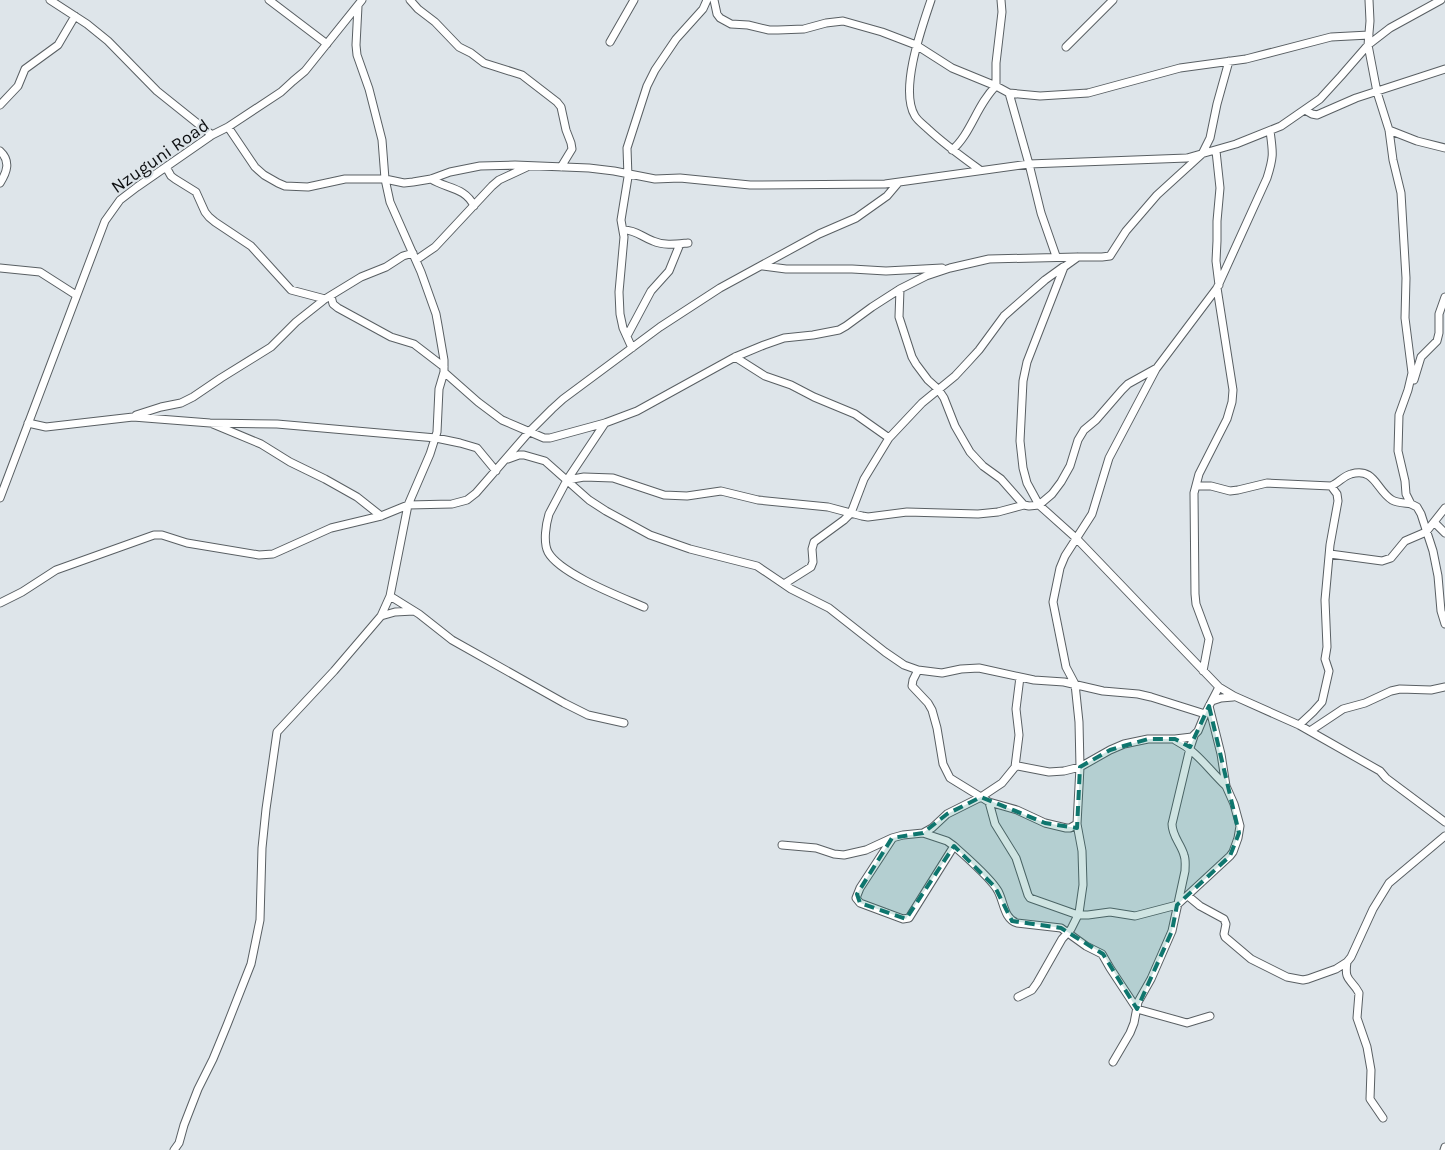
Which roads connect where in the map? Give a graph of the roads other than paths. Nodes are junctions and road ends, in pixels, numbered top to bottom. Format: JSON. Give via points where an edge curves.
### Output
{"nodes":[{"id":1,"x":50,"y":0,"type":"edge"},
{"id":2,"x":269,"y":0,"type":"edge"},
{"id":3,"x":410,"y":0,"type":"edge"},
{"id":4,"x":634,"y":0,"type":"edge"},
{"id":5,"x":707,"y":0,"type":"edge"},
{"id":6,"x":714,"y":0,"type":"edge"},
{"id":7,"x":932,"y":0,"type":"edge"},
{"id":8,"x":1001,"y":0,"type":"edge"},
{"id":9,"x":1113,"y":0,"type":"edge"},
{"id":10,"x":1369,"y":0,"type":"edge"},
{"id":11,"x":1441,"y":0,"type":"edge"},
{"id":12,"x":360,"y":3,"type":"edge"},
{"id":13,"x":75,"y":16,"type":"junction"},
{"id":14,"x":1369,"y":35,"type":"junction"},
{"id":15,"x":610,"y":42,"type":"dead end"},
{"id":16,"x":327,"y":44,"type":"junction"},
{"id":17,"x":916,"y":45,"type":"junction"},
{"id":18,"x":1368,"y":45,"type":"junction"},
{"id":19,"x":1066,"y":46,"type":"dead end"},
{"id":20,"x":1229,"y":61,"type":"junction"},
{"id":21,"x":1445,"y":69,"type":"edge"},
{"id":22,"x":996,"y":86,"type":"junction"},
{"id":23,"x":1377,"y":92,"type":"junction"},
{"id":24,"x":1009,"y":93,"type":"junction"},
{"id":25,"x":0,"y":104,"type":"edge"},
{"id":26,"x":1305,"y":110,"type":"junction"},
{"id":27,"x":228,"y":128,"type":"junction"},
{"id":28,"x":1390,"y":130,"type":"junction"},
{"id":29,"x":1270,"y":132,"type":"junction"},
{"id":30,"x":212,"y":135,"type":"junction"},
{"id":31,"x":1445,"y":148,"type":"edge"},
{"id":32,"x":952,"y":150,"type":"junction"},
{"id":33,"x":0,"y":151,"type":"edge"},
{"id":34,"x":1216,"y":151,"type":"junction"},
{"id":35,"x":1202,"y":154,"type":"junction"},
{"id":36,"x":1029,"y":164,"type":"junction"},
{"id":37,"x":528,"y":166,"type":"junction"},
{"id":38,"x":166,"y":167,"type":"junction"},
{"id":39,"x":561,"y":167,"type":"junction"},
{"id":40,"x":980,"y":170,"type":"junction"},
{"id":41,"x":628,"y":173,"type":"junction"},
{"id":42,"x":384,"y":179,"type":"junction"},
{"id":43,"x":431,"y":179,"type":"junction"},
{"id":44,"x":0,"y":182,"type":"edge"},
{"id":45,"x":898,"y":183,"type":"junction"},
{"id":46,"x":474,"y":206,"type":"junction"},
{"id":47,"x":624,"y":230,"type":"junction"},
{"id":48,"x":1056,"y":256,"type":"junction"},
{"id":49,"x":415,"y":257,"type":"junction"},
{"id":50,"x":1078,"y":257,"type":"junction"},
{"id":51,"x":762,"y":266,"type":"junction"},
{"id":52,"x":1064,"y":267,"type":"junction"},
{"id":53,"x":0,"y":268,"type":"edge"},
{"id":54,"x":950,"y":268,"type":"junction"},
{"id":55,"x":1218,"y":286,"type":"junction"},
{"id":56,"x":900,"y":290,"type":"junction"},
{"id":57,"x":76,"y":295,"type":"junction"},
{"id":58,"x":1445,"y":297,"type":"edge"},
{"id":59,"x":328,"y":298,"type":"junction"},
{"id":60,"x":627,"y":336,"type":"junction"},
{"id":61,"x":632,"y":348,"type":"junction"},
{"id":62,"x":735,"y":357,"type":"junction"},
{"id":63,"x":1156,"y":369,"type":"junction"},
{"id":64,"x":444,"y":370,"type":"junction"},
{"id":65,"x":1410,"y":384,"type":"junction"},
{"id":66,"x":938,"y":389,"type":"junction"},
{"id":67,"x":133,"y":417,"type":"junction"},
{"id":68,"x":28,"y":423,"type":"junction"},
{"id":69,"x":210,"y":423,"type":"junction"},
{"id":70,"x":605,"y":423,"type":"junction"},
{"id":71,"x":529,"y":432,"type":"junction"},
{"id":72,"x":436,"y":438,"type":"junction"},
{"id":73,"x":889,"y":438,"type":"junction"},
{"id":74,"x":506,"y":460,"type":"junction"},
{"id":75,"x":496,"y":471,"type":"junction"},
{"id":76,"x":567,"y":480,"type":"junction"},
{"id":77,"x":1196,"y":486,"type":"junction"},
{"id":78,"x":1331,"y":486,"type":"junction"},
{"id":79,"x":0,"y":498,"type":"edge"},
{"id":80,"x":1411,"y":504,"type":"junction"},
{"id":81,"x":408,"y":505,"type":"junction"},
{"id":82,"x":1024,"y":505,"type":"junction"},
{"id":83,"x":1040,"y":505,"type":"junction"},
{"id":84,"x":1445,"y":508,"type":"edge"},
{"id":85,"x":851,"y":513,"type":"junction"},
{"id":86,"x":381,"y":516,"type":"junction"},
{"id":87,"x":1435,"y":523,"type":"junction"},
{"id":88,"x":1426,"y":532,"type":"junction"},
{"id":89,"x":1445,"y":533,"type":"edge"},
{"id":90,"x":1077,"y":539,"type":"junction"},
{"id":91,"x":1330,"y":554,"type":"junction"},
{"id":92,"x":784,"y":584,"type":"junction"},
{"id":93,"x":390,"y":596,"type":"junction"},
{"id":94,"x":0,"y":602,"type":"edge"},
{"id":95,"x":644,"y":607,"type":"dead end"},
{"id":96,"x":415,"y":611,"type":"junction"},
{"id":97,"x":381,"y":616,"type":"junction"},
{"id":98,"x":1445,"y":624,"type":"edge"},
{"id":99,"x":918,"y":670,"type":"junction"},
{"id":100,"x":1203,"y":671,"type":"junction"},
{"id":101,"x":1020,"y":677,"type":"junction"},
{"id":102,"x":1075,"y":684,"type":"junction"},
{"id":103,"x":1219,"y":687,"type":"junction"},
{"id":104,"x":1445,"y":687,"type":"edge"},
{"id":105,"x":1234,"y":696,"type":"junction"},
{"id":106,"x":1211,"y":704,"type":"junction"},
{"id":107,"x":1204,"y":714,"type":"junction"},
{"id":108,"x":624,"y":723,"type":"dead end"},
{"id":109,"x":1299,"y":725,"type":"junction"},
{"id":110,"x":1310,"y":731,"type":"junction"},
{"id":111,"x":1194,"y":736,"type":"junction"},
{"id":112,"x":1175,"y":739,"type":"junction"},
{"id":113,"x":1190,"y":748,"type":"junction"},
{"id":114,"x":1015,"y":767,"type":"junction"},
{"id":115,"x":1080,"y":767,"type":"junction"},
{"id":116,"x":1226,"y":786,"type":"junction"},
{"id":117,"x":981,"y":797,"type":"junction"},
{"id":118,"x":988,"y":802,"type":"junction"},
{"id":119,"x":1445,"y":822,"type":"edge"},
{"id":120,"x":1077,"y":824,"type":"junction"},
{"id":121,"x":924,"y":833,"type":"junction"},
{"id":122,"x":1445,"y":836,"type":"edge"},
{"id":123,"x":892,"y":838,"type":"junction"},
{"id":124,"x":782,"y":845,"type":"dead end"},
{"id":125,"x":954,"y":846,"type":"junction"},
{"id":126,"x":1188,"y":896,"type":"junction"},
{"id":127,"x":1178,"y":905,"type":"junction"},
{"id":128,"x":1078,"y":915,"type":"junction"},
{"id":129,"x":1068,"y":932,"type":"junction"},
{"id":130,"x":1347,"y":962,"type":"junction"},
{"id":131,"x":1018,"y":996,"type":"dead end"},
{"id":132,"x":1137,"y":1009,"type":"junction"},
{"id":133,"x":1210,"y":1016,"type":"dead end"},
{"id":134,"x":1113,"y":1062,"type":"dead end"},
{"id":135,"x":1382,"y":1118,"type":"dead end"},
{"id":136,"x":174,"y":1150,"type":"edge"}],
"edges":[{"from":1,"to":13,"type":"street"},
{"from":2,"to":16,"type":"street"},
{"from":3,"to":39,"type":"street","via":[[462,49],[484,63],[522,75],[559,105],[572,146]]},
{"from":4,"to":15,"type":"street"},
{"from":5,"to":41,"type":"street","via":[[666,53],[647,86],[627,148]]},
{"from":6,"to":17,"type":"street","via":[[720,18],[731,24],[778,30],[804,29],[843,21]]},
{"from":7,"to":17,"type":"street"},
{"from":8,"to":22,"type":"street"},
{"from":9,"to":19,"type":"street"},
{"from":10,"to":14,"type":"street"},
{"from":11,"to":18,"type":"street","via":[[1390,28]]},
{"from":12,"to":16,"type":"street","name":"Nzuguni Road"},
{"from":12,"to":42,"type":"street","via":[[357,54],[382,140]]},
{"from":13,"to":25,"type":"street","via":[[58,46],[25,69],[18,86]]},
{"from":13,"to":30,"type":"street","via":[[108,41],[157,91]]},
{"from":14,"to":18,"type":"street"},
{"from":14,"to":20,"type":"street","via":[[1331,38]]},
{"from":16,"to":27,"type":"street","name":"Nzuguni Road","via":[[294,81]]},
{"from":17,"to":22,"type":"street","via":[[952,68]]},
{"from":17,"to":32,"type":"street","via":[[909,93],[912,111]]},
{"from":18,"to":23,"type":"street"},
{"from":18,"to":26,"type":"street","via":[[1320,99]]},
{"from":20,"to":24,"type":"street","via":[[1180,68],[1088,93],[1040,96]]},
{"from":20,"to":35,"type":"street","via":[[1210,138]]},
{"from":21,"to":23,"type":"street"},
{"from":22,"to":24,"type":"street"},
{"from":22,"to":32,"type":"street","via":[[982,104],[963,140]]},
{"from":23,"to":26,"type":"street","via":[[1317,115]]},
{"from":23,"to":28,"type":"street"},
{"from":24,"to":36,"type":"street"},
{"from":26,"to":29,"type":"street"},
{"from":27,"to":30,"type":"street","name":"Nzuguni Road"},
{"from":27,"to":42,"type":"street","via":[[255,167],[285,186],[308,187],[345,179]]},
{"from":28,"to":31,"type":"street","via":[[1409,139]]},
{"from":28,"to":65,"type":"street","via":[[1401,193],[1405,318],[1412,373]]},
{"from":29,"to":34,"type":"street"},
{"from":29,"to":55,"type":"street","via":[[1272,164]]},
{"from":30,"to":38,"type":"street","name":"Nzuguni Road"},
{"from":32,"to":40,"type":"street"},
{"from":33,"to":44,"type":"street","via":[[8,163]]},
{"from":34,"to":35,"type":"street"},
{"from":34,"to":55,"type":"street","via":[[1220,188],[1216,221]]},
{"from":35,"to":36,"type":"street","via":[[1187,158]]},
{"from":35,"to":50,"type":"street","via":[[1157,195],[1126,231],[1110,256]]},
{"from":36,"to":40,"type":"street"},
{"from":36,"to":48,"type":"street"},
{"from":37,"to":39,"type":"street"},
{"from":37,"to":43,"type":"street","via":[[480,166]]},
{"from":37,"to":46,"type":"street","via":[[499,180]]},
{"from":38,"to":57,"type":"street","name":"Nzuguni Road","via":[[114,207],[105,221]]},
{"from":38,"to":59,"type":"street","via":[[171,176],[196,192],[205,212],[215,222],[251,246],[291,290]]},
{"from":39,"to":41,"type":"street"},
{"from":40,"to":45,"type":"street"},
{"from":41,"to":45,"type":"street","via":[[750,186]]},
{"from":41,"to":47,"type":"street","via":[[621,220]]},
{"from":42,"to":43,"type":"street","via":[[404,183]]},
{"from":42,"to":49,"type":"street","via":[[390,202]]},
{"from":43,"to":46,"type":"street","via":[[465,193]]},
{"from":45,"to":51,"type":"street","via":[[887,196],[856,218],[819,234]]},
{"from":46,"to":49,"type":"street","via":[[435,247]]},
{"from":47,"to":60,"type":"street","via":[[619,292],[620,314]]},
{"from":47,"to":60,"type":"street","via":[[637,232],[654,242],[684,244],[669,271],[651,291]]},
{"from":48,"to":50,"type":"street"},
{"from":48,"to":54,"type":"street","via":[[980,260]]},
{"from":49,"to":59,"type":"street","via":[[403,256]]},
{"from":49,"to":64,"type":"street","via":[[436,314]]},
{"from":50,"to":52,"type":"street"},
{"from":51,"to":54,"type":"street","via":[[886,271]]},
{"from":51,"to":61,"type":"street","via":[[720,288]]},
{"from":52,"to":66,"type":"street","via":[[1004,316],[980,350]]},
{"from":52,"to":83,"type":"street","via":[[1027,362],[1021,397],[1023,468],[1027,483]]},
{"from":53,"to":57,"type":"street","via":[[40,272]]},
{"from":54,"to":56,"type":"street"},
{"from":55,"to":63,"type":"street"},
{"from":55,"to":77,"type":"street","via":[[1232,381],[1232,402]]},
{"from":56,"to":62,"type":"street","via":[[839,330],[784,338]]},
{"from":56,"to":66,"type":"street","via":[[899,317],[912,357]]},
{"from":57,"to":68,"type":"street","name":"Nzuguni Road"},
{"from":58,"to":65,"type":"street","via":[[1439,314],[1437,341],[1421,357]]},
{"from":59,"to":64,"type":"street","via":[[338,308],[391,337],[414,344]]},
{"from":59,"to":67,"type":"street","via":[[296,322],[271,347],[194,397]]},
{"from":60,"to":61,"type":"street"},
{"from":61,"to":71,"type":"street","via":[[563,399]]},
{"from":62,"to":70,"type":"street","via":[[646,407]]},
{"from":62,"to":73,"type":"street","via":[[765,376],[855,414]]},
{"from":63,"to":83,"type":"street","via":[[1128,384],[1084,430],[1061,482]]},
{"from":63,"to":90,"type":"street","via":[[1109,458],[1092,514]]},
{"from":64,"to":71,"type":"street","via":[[502,420]]},
{"from":64,"to":72,"type":"street","via":[[439,389]]},
{"from":65,"to":80,"type":"street","via":[[1399,415],[1398,451]]},
{"from":66,"to":73,"type":"street"},
{"from":66,"to":82,"type":"street","via":[[970,452],[1001,478]]},
{"from":67,"to":68,"type":"street","via":[[46,428]]},
{"from":67,"to":69,"type":"street"},
{"from":68,"to":79,"type":"street","name":"Nzuguni Road"},
{"from":69,"to":72,"type":"street","via":[[277,424]]},
{"from":69,"to":86,"type":"street","via":[[261,444],[357,497]]},
{"from":70,"to":71,"type":"street","via":[[550,438]]},
{"from":70,"to":76,"type":"street"},
{"from":71,"to":74,"type":"street"},
{"from":72,"to":75,"type":"street","via":[[477,448]]},
{"from":72,"to":81,"type":"street"},
{"from":73,"to":85,"type":"street","via":[[864,479]]},
{"from":74,"to":75,"type":"street"},
{"from":74,"to":76,"type":"street","via":[[519,455],[540,458]]},
{"from":75,"to":81,"type":"street","via":[[467,500],[444,505]]},
{"from":76,"to":85,"type":"street","via":[[613,478],[664,495],[721,492]]},
{"from":76,"to":92,"type":"street","via":[[606,511],[650,535],[757,566]]},
{"from":76,"to":95,"type":"street","via":[[547,520],[549,553],[578,577]]},
{"from":77,"to":78,"type":"street","via":[[1230,491],[1267,483]]},
{"from":77,"to":100,"type":"street","via":[[1195,594],[1208,640]]},
{"from":78,"to":80,"type":"street","via":[[1344,476],[1363,473],[1390,498]]},
{"from":78,"to":91,"type":"street","via":[[1338,501]]},
{"from":80,"to":88,"type":"street","via":[[1421,514]]},
{"from":81,"to":86,"type":"street"},
{"from":81,"to":93,"type":"street"},
{"from":82,"to":83,"type":"street"},
{"from":82,"to":85,"type":"street","via":[[978,514],[908,512],[868,517]]},
{"from":83,"to":90,"type":"street"},
{"from":84,"to":87,"type":"street"},
{"from":85,"to":92,"type":"street","via":[[814,542],[812,567]]},
{"from":86,"to":94,"type":"street","via":[[331,528],[266,555],[154,535],[56,570]]},
{"from":87,"to":88,"type":"street"},
{"from":87,"to":89,"type":"street"},
{"from":88,"to":91,"type":"street","via":[[1405,541],[1394,555],[1382,561]]},
{"from":88,"to":98,"type":"street","via":[[1433,551]]},
{"from":90,"to":100,"type":"street"},
{"from":90,"to":102,"type":"street","via":[[1060,568],[1053,602],[1066,667]]},
{"from":91,"to":109,"type":"street","via":[[1324,611],[1327,625],[1325,659],[1329,671],[1322,702]]},
{"from":92,"to":99,"type":"street","via":[[829,608],[900,664]]},
{"from":93,"to":96,"type":"street"},
{"from":93,"to":97,"type":"street"},
{"from":96,"to":97,"type":"street"},
{"from":96,"to":108,"type":"street","via":[[452,640],[564,703],[588,715]]},
{"from":97,"to":136,"type":"street","via":[[277,732],[262,848],[260,920],[251,964]]},
{"from":99,"to":101,"type":"street","via":[[946,673],[972,668]]},
{"from":99,"to":117,"type":"street","via":[[912,686],[932,710],[948,775]]},
{"from":100,"to":103,"type":"street"},
{"from":101,"to":102,"type":"street"},
{"from":101,"to":114,"type":"street"},
{"from":102,"to":107,"type":"street","via":[[1103,691],[1138,694]]},
{"from":102,"to":115,"type":"street"},
{"from":103,"to":105,"type":"street"},
{"from":103,"to":106,"type":"street"},
{"from":104,"to":110,"type":"street","via":[[1391,690],[1344,709]]},
{"from":105,"to":106,"type":"street"},
{"from":105,"to":109,"type":"street"},
{"from":106,"to":107,"type":"street"},
{"from":106,"to":116,"type":"street"},
{"from":107,"to":111,"type":"street"},
{"from":109,"to":110,"type":"street"},
{"from":110,"to":119,"type":"street","via":[[1380,771]]},
{"from":111,"to":112,"type":"street"},
{"from":111,"to":113,"type":"street"},
{"from":112,"to":113,"type":"street"},
{"from":112,"to":115,"type":"street","via":[[1148,739],[1124,744]]},
{"from":113,"to":116,"type":"street"},
{"from":113,"to":127,"type":"street","via":[[1172,824],[1185,861]]},
{"from":114,"to":115,"type":"street","via":[[1051,772]]},
{"from":114,"to":117,"type":"street","via":[[1002,783]]},
{"from":115,"to":120,"type":"street"},
{"from":116,"to":126,"type":"street","via":[[1239,820],[1238,838],[1230,856]]},
{"from":117,"to":118,"type":"street"},
{"from":117,"to":121,"type":"street","via":[[947,814]]},
{"from":118,"to":120,"type":"street","via":[[1056,826],[1070,828]]},
{"from":118,"to":128,"type":"street","via":[[995,824],[1016,858],[1028,895]]},
{"from":120,"to":128,"type":"street","via":[[1083,885]]},
{"from":121,"to":123,"type":"street"},
{"from":121,"to":125,"type":"street"},
{"from":122,"to":130,"type":"street","via":[[1389,883]]},
{"from":123,"to":124,"type":"street","via":[[866,850],[844,855]]},
{"from":123,"to":125,"type":"street","via":[[856,898],[860,903],[903,919],[909,918]]},
{"from":125,"to":129,"type":"street","via":[[995,887],[1012,921],[1056,927]]},
{"from":126,"to":127,"type":"street"},
{"from":126,"to":130,"type":"street","via":[[1224,919],[1227,940],[1251,959],[1281,975],[1308,979]]},
{"from":127,"to":128,"type":"street","via":[[1135,916],[1110,912]]},
{"from":127,"to":132,"type":"street","via":[[1172,931]]},
{"from":128,"to":129,"type":"street"},
{"from":129,"to":131,"type":"street","via":[[1034,987]]},
{"from":129,"to":132,"type":"street","via":[[1104,955]]},
{"from":130,"to":135,"type":"street","via":[[1348,979],[1359,993],[1357,1018],[1371,1070],[1370,1099]]},
{"from":132,"to":133,"type":"street","via":[[1187,1023]]},
{"from":132,"to":134,"type":"street","via":[[1133,1026]]}]}
